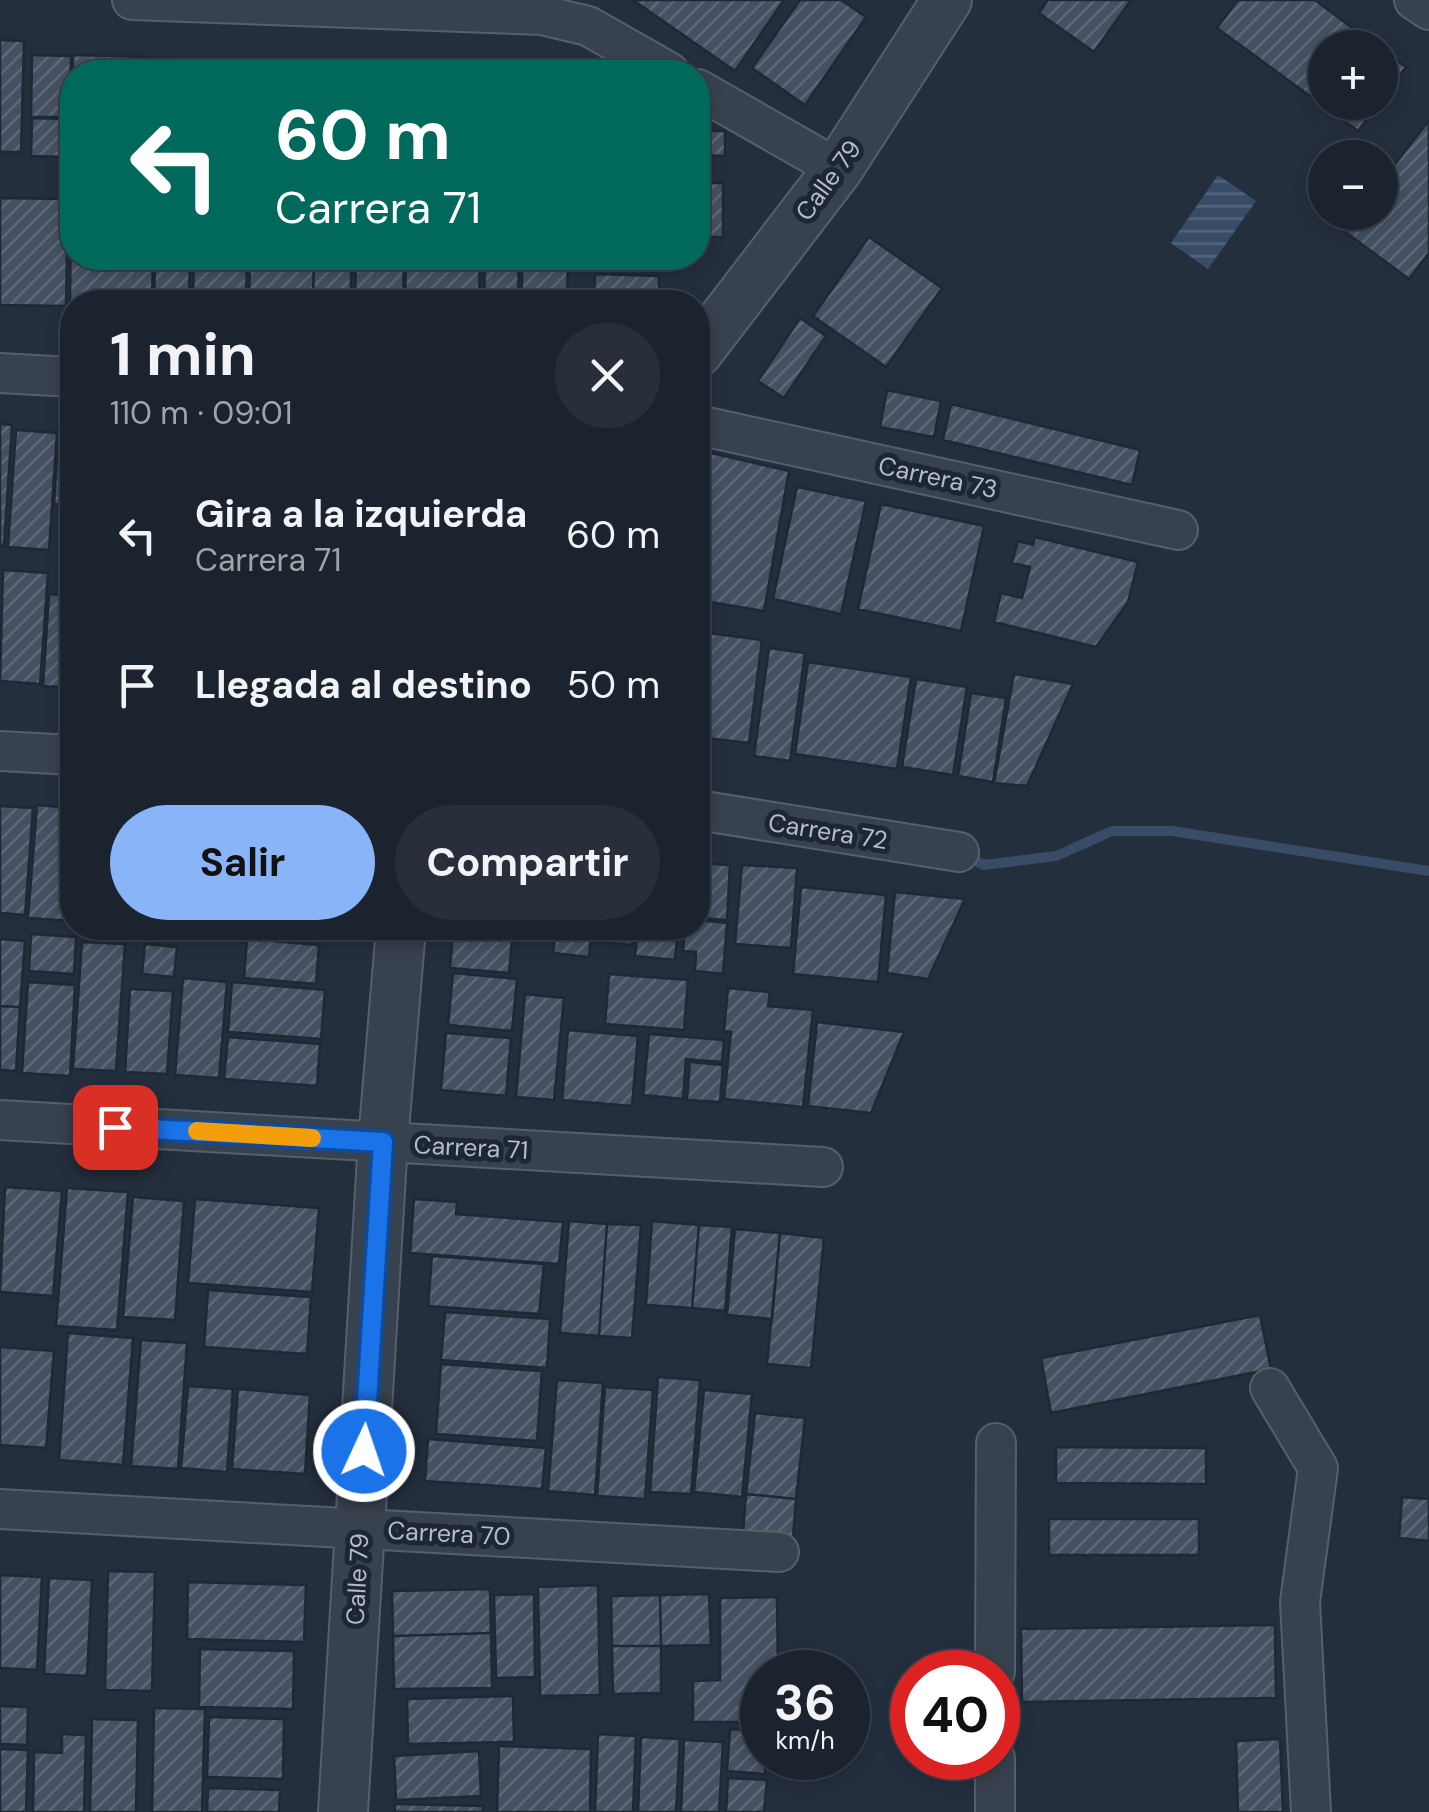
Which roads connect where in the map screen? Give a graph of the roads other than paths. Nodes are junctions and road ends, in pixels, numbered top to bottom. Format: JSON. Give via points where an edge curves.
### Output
{"nodes":[{"id":1,"x":132,"y":0,"type":"edge"},
{"id":2,"x":947,"y":0,"type":"edge"},
{"id":3,"x":1414,"y":0,"type":"edge"},
{"id":4,"x":1429,"y":10,"type":"edge"},
{"id":5,"x":648,"y":60,"type":"edge"},
{"id":6,"x":710,"y":96,"type":"edge"},
{"id":7,"x":838,"y":170,"type":"junction"},
{"id":8,"x":710,"y":336,"type":"edge"},
{"id":9,"x":0,"y":373,"type":"edge"},
{"id":10,"x":60,"y":377,"type":"edge"},
{"id":11,"x":710,"y":427,"type":"edge"},
{"id":12,"x":1178,"y":530,"type":"dead end"},
{"id":13,"x":0,"y":751,"type":"edge"},
{"id":14,"x":60,"y":755,"type":"edge"},
{"id":15,"x":710,"y":812,"type":"edge"},
{"id":16,"x":960,"y":852,"type":"dead end"},
{"id":17,"x":400,"y":940,"type":"edge"},
{"id":18,"x":0,"y":1120,"type":"edge"},
{"id":19,"x":383,"y":1142,"type":"junction"},
{"id":20,"x":823,"y":1168,"type":"dead end"},
{"id":21,"x":1270,"y":1388,"type":"dead end"},
{"id":22,"x":996,"y":1444,"type":"dead end"},
{"id":23,"x":0,"y":1508,"type":"edge"},
{"id":24,"x":360,"y":1528,"type":"junction"},
{"id":25,"x":779,"y":1552,"type":"dead end"},
{"id":26,"x":996,"y":1650,"type":"edge"},
{"id":27,"x":995,"y":1780,"type":"edge"},
{"id":28,"x":343,"y":1812,"type":"edge"},
{"id":29,"x":995,"y":1812,"type":"edge"},
{"id":30,"x":1310,"y":1812,"type":"edge"}],
"edges":[{"from":1,"to":5,"type":"street","via":[[542,15],[588,26]]},
{"from":2,"to":7,"type":"street","name":"Calle 79"},
{"from":3,"to":4,"type":"street"},
{"from":6,"to":7,"type":"street"},
{"from":7,"to":8,"type":"street","name":"Calle 79"},
{"from":9,"to":10,"type":"street"},
{"from":11,"to":12,"type":"street","name":"Carrera 73"},
{"from":13,"to":14,"type":"street"},
{"from":15,"to":16,"type":"street","name":"Carrera 72"},
{"from":17,"to":19,"type":"street","name":"Calle 79"},
{"from":18,"to":19,"type":"street","name":"Carrera 71"},
{"from":19,"to":20,"type":"street","name":"Carrera 71"},
{"from":19,"to":24,"type":"street","name":"Calle 79"},
{"from":21,"to":30,"type":"street","via":[[1318,1468],[1300,1602]]},
{"from":22,"to":26,"type":"street"},
{"from":23,"to":24,"type":"street","name":"Carrera 70"},
{"from":24,"to":25,"type":"street","name":"Carrera 70"},
{"from":24,"to":28,"type":"street","name":"Calle 79"},
{"from":27,"to":29,"type":"street"}]}
